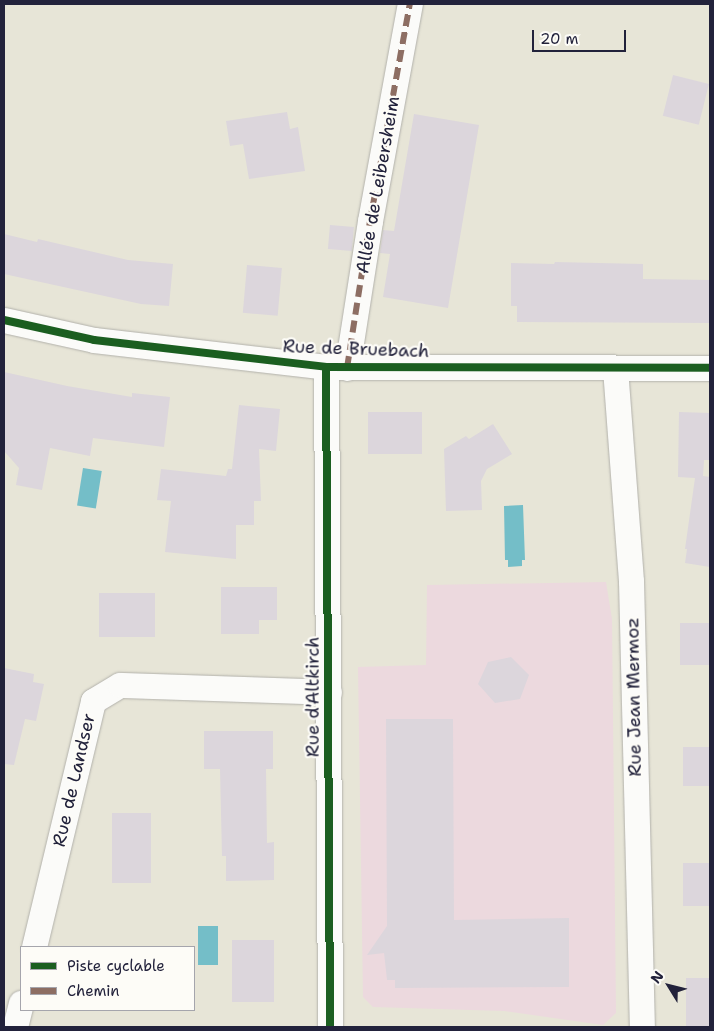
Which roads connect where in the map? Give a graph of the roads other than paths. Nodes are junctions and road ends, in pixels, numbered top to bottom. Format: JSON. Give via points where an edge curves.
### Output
{"nodes":[{"id":1,"x":410,"y":4,"type":"edge"},
{"id":2,"x":4,"y":320,"type":"edge"},
{"id":3,"x":337,"y":367,"type":"junction"},
{"id":4,"x":615,"y":368,"type":"junction"},
{"id":5,"x":710,"y":368,"type":"edge"},
{"id":6,"x":328,"y":692,"type":"junction"},
{"id":7,"x":34,"y":946,"type":"edge"},
{"id":8,"x":20,"y":1008,"type":"edge"},
{"id":9,"x":16,"y":1027,"type":"edge"},
{"id":10,"x":330,"y":1027,"type":"edge"},
{"id":11,"x":642,"y":1027,"type":"edge"}],
"edges":[{"from":1,"to":3,"type":"street","name":"Allée de Leibersheim","via":[[370,221]]},
{"from":2,"to":3,"type":"street","name":"Rue de Bruebach","via":[[94,340]]},
{"from":3,"to":4,"type":"street","name":"Rue de Bruebach"},
{"from":3,"to":6,"type":"street","name":"Rue d'Altkirch"},
{"from":4,"to":5,"type":"street","name":"Rue de Bruebach"},
{"from":4,"to":11,"type":"street","name":"Rue Jean Mermoz","via":[[631,581]]},
{"from":6,"to":7,"type":"street","name":"Rue de Landser","via":[[120,685],[93,701]]},
{"from":6,"to":10,"type":"street","name":"Rue d'Altkirch"},
{"from":8,"to":9,"type":"street"}]}
